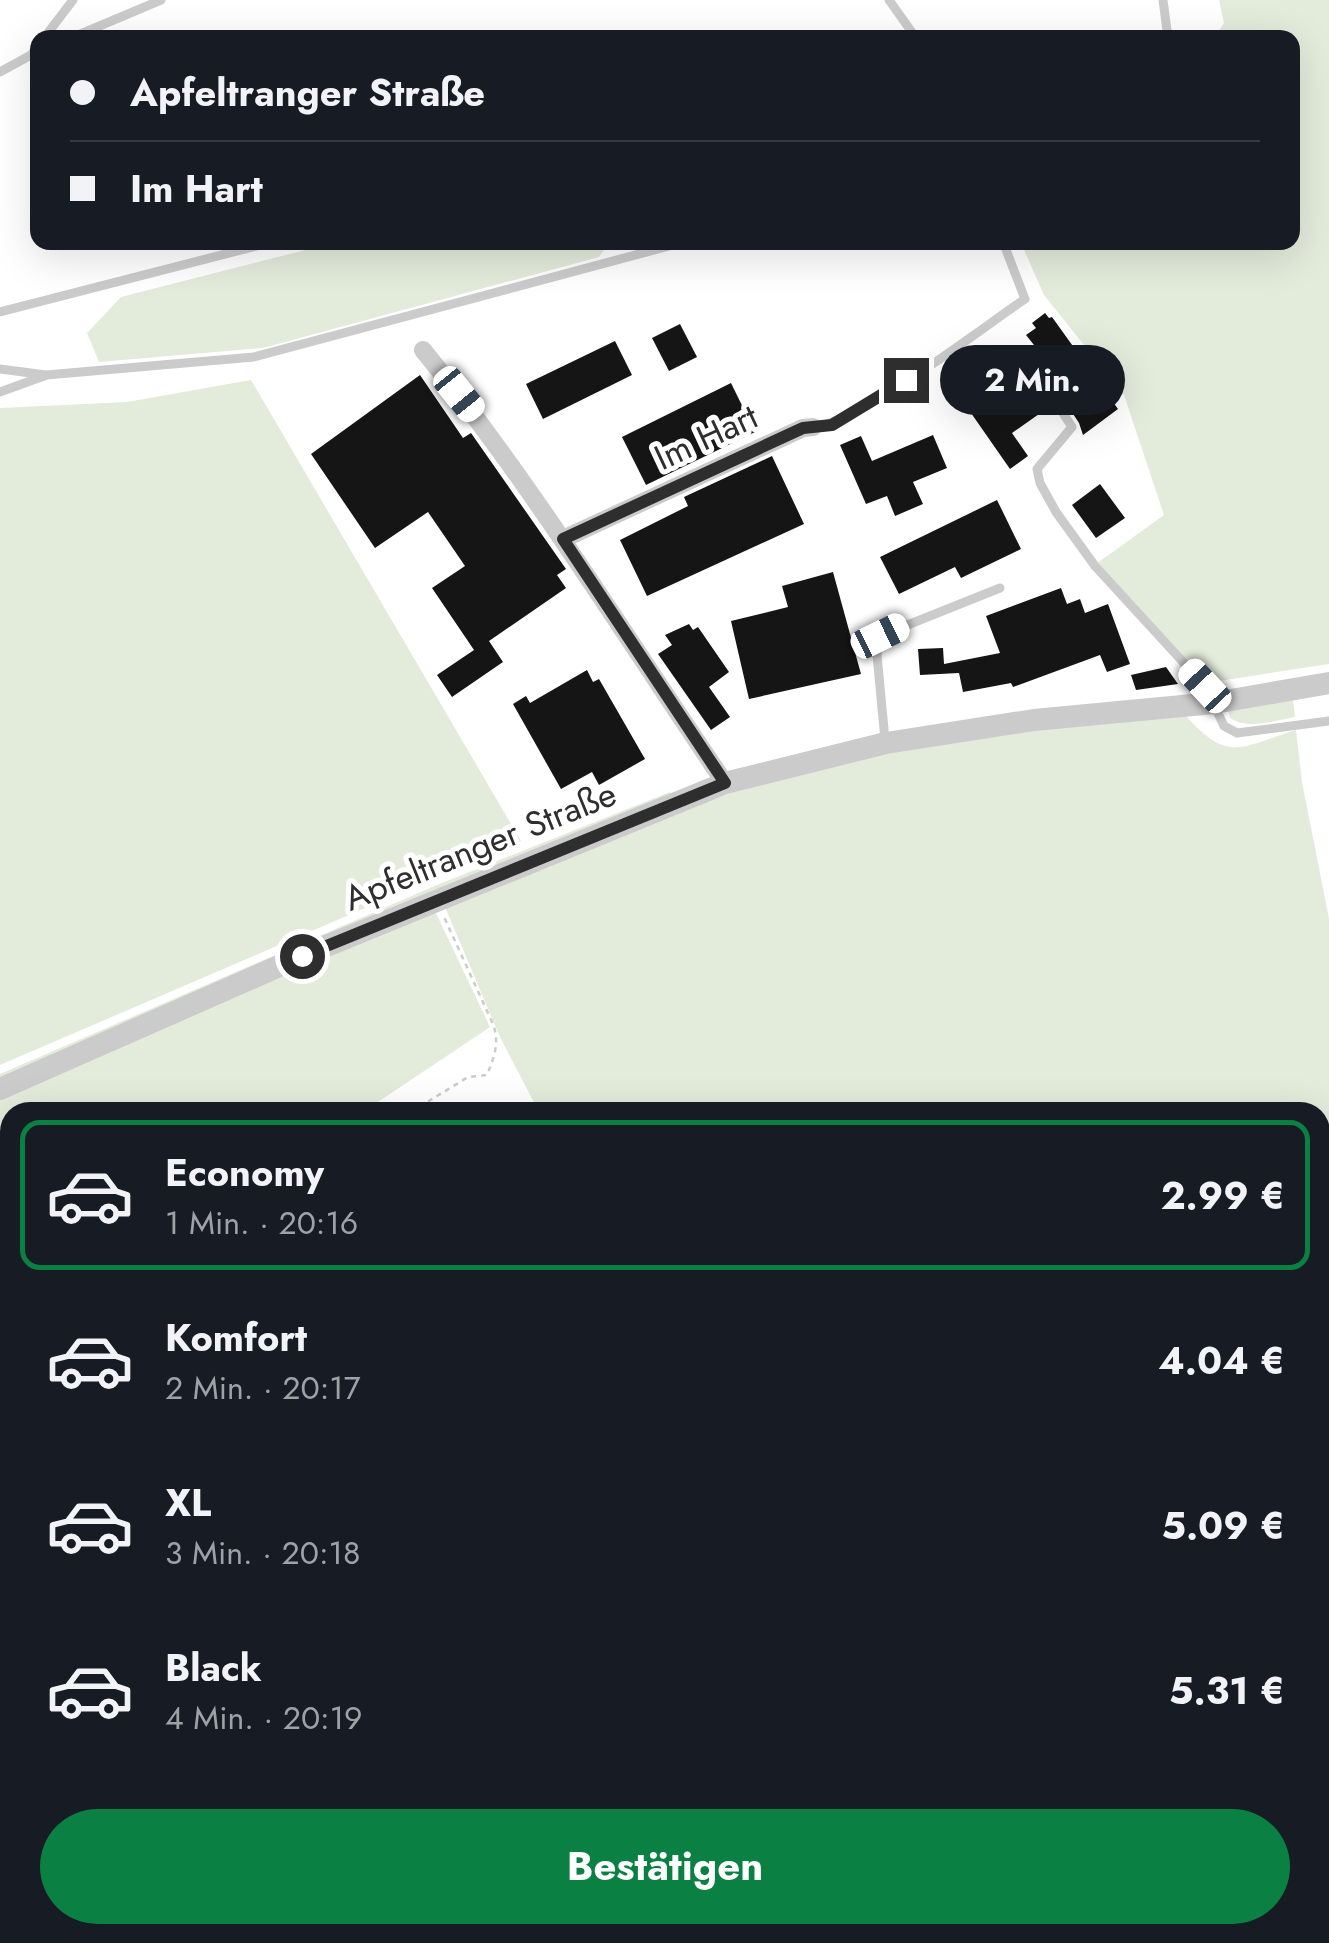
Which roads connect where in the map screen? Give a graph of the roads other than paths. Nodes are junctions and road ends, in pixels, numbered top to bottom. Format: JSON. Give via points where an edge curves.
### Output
{"nodes":[{"id":1,"x":74,"y":0,"type":"edge"},
{"id":2,"x":161,"y":0,"type":"edge"},
{"id":3,"x":889,"y":0,"type":"edge"},
{"id":4,"x":1163,"y":0,"type":"edge"},
{"id":5,"x":50,"y":30,"type":"edge"},
{"id":6,"x":91,"y":30,"type":"edge"},
{"id":7,"x":910,"y":30,"type":"edge"},
{"id":8,"x":1167,"y":30,"type":"edge"},
{"id":9,"x":30,"y":54,"type":"edge"},
{"id":10,"x":0,"y":72,"type":"edge"},
{"id":11,"x":241,"y":250,"type":"edge"},
{"id":12,"x":654,"y":250,"type":"edge"},
{"id":13,"x":1006,"y":250,"type":"edge"},
{"id":14,"x":0,"y":312,"type":"edge"},
{"id":15,"x":423,"y":350,"type":"dead end"},
{"id":16,"x":1024,"y":353,"type":"dead end"},
{"id":17,"x":0,"y":369,"type":"edge"},
{"id":18,"x":46,"y":375,"type":"junction"},
{"id":19,"x":0,"y":392,"type":"edge"},
{"id":20,"x":814,"y":427,"type":"joint"},
{"id":21,"x":563,"y":539,"type":"junction"},
{"id":22,"x":1000,"y":588,"type":"dead end"},
{"id":23,"x":1329,"y":683,"type":"edge"},
{"id":24,"x":1214,"y":703,"type":"junction"},
{"id":25,"x":1329,"y":721,"type":"edge"},
{"id":26,"x":886,"y":742,"type":"junction"},
{"id":27,"x":725,"y":783,"type":"junction"},
{"id":28,"x":0,"y":1089,"type":"edge"}],
"edges":[{"from":1,"to":5,"type":"lane"},
{"from":2,"to":6,"type":"lane"},
{"from":3,"to":7,"type":"lane"},
{"from":4,"to":8,"type":"lane"},
{"from":9,"to":10,"type":"lane"},
{"from":11,"to":14,"type":"lane"},
{"from":12,"to":18,"type":"lane","via":[[254,357]]},
{"from":13,"to":20,"type":"lane","name":"Im Hart","via":[[1025,300],[876,400],[832,425]]},
{"from":15,"to":21,"type":"street"},
{"from":16,"to":24,"type":"lane","via":[[1072,427],[1038,469],[1040,483],[1095,566]]},
{"from":17,"to":18,"type":"lane"},
{"from":18,"to":19,"type":"lane"},
{"from":20,"to":21,"type":"street","name":"Im Hart"},
{"from":21,"to":27,"type":"street"},
{"from":22,"to":26,"type":"lane","via":[[880,636]]},
{"from":23,"to":24,"type":"street","name":"Apfeltranger Straße"},
{"from":24,"to":25,"type":"lane","via":[[1224,726],[1238,733]]},
{"from":24,"to":26,"type":"street","name":"Apfeltranger Straße"},
{"from":26,"to":27,"type":"street","name":"Apfeltranger Straße"},
{"from":27,"to":28,"type":"street","name":"Apfeltranger Straße","via":[[302,956]]}]}
